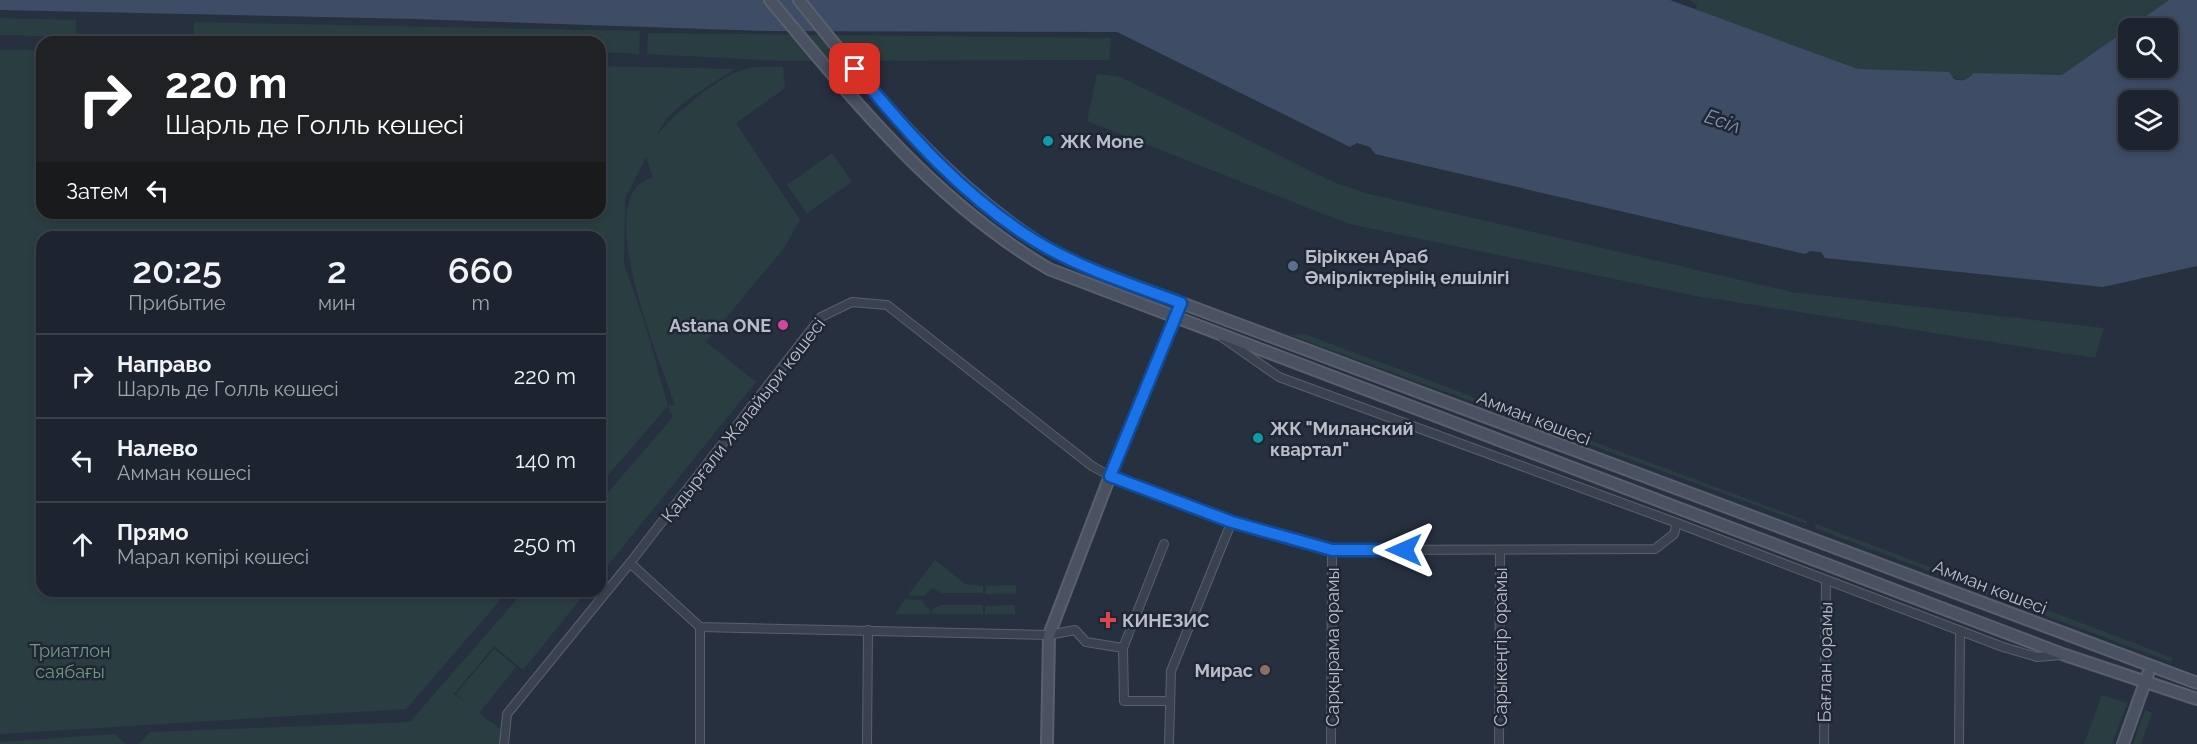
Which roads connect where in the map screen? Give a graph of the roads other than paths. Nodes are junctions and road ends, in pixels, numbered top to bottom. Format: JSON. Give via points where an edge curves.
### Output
{"nodes":[{"id":1,"x":770,"y":0,"type":"edge"},
{"id":2,"x":799,"y":0,"type":"edge"},
{"id":3,"x":1181,"y":303,"type":"junction"},
{"id":4,"x":1174,"y":318,"type":"junction"},
{"id":5,"x":1214,"y":333,"type":"junction"},
{"id":6,"x":1110,"y":476,"type":"junction"},
{"id":7,"x":1232,"y":522,"type":"junction"},
{"id":8,"x":1677,"y":523,"type":"junction"},
{"id":9,"x":1164,"y":544,"type":"dead end"},
{"id":10,"x":1332,"y":550,"type":"junction"},
{"id":11,"x":1500,"y":550,"type":"junction"},
{"id":12,"x":630,"y":563,"type":"junction"},
{"id":13,"x":1826,"y":581,"type":"junction"},
{"id":14,"x":606,"y":592,"type":"edge"},
{"id":15,"x":602,"y":597,"type":"edge"},
{"id":16,"x":700,"y":627,"type":"junction"},
{"id":17,"x":868,"y":630,"type":"junction"},
{"id":18,"x":1960,"y":630,"type":"junction"},
{"id":19,"x":1049,"y":635,"type":"junction"},
{"id":20,"x":1123,"y":648,"type":"junction"},
{"id":21,"x":2065,"y":655,"type":"junction"},
{"id":22,"x":2151,"y":666,"type":"junction"},
{"id":23,"x":2146,"y":680,"type":"junction"},
{"id":24,"x":2197,"y":683,"type":"edge"},
{"id":25,"x":2197,"y":699,"type":"edge"},
{"id":26,"x":1170,"y":701,"type":"junction"},
{"id":27,"x":504,"y":744,"type":"edge"},
{"id":28,"x":700,"y":744,"type":"edge"},
{"id":29,"x":867,"y":744,"type":"edge"},
{"id":30,"x":1047,"y":744,"type":"edge"},
{"id":31,"x":1169,"y":744,"type":"edge"},
{"id":32,"x":1331,"y":744,"type":"edge"},
{"id":33,"x":1499,"y":744,"type":"edge"},
{"id":34,"x":1824,"y":744,"type":"edge"},
{"id":35,"x":1959,"y":744,"type":"edge"},
{"id":36,"x":2123,"y":744,"type":"edge"}],
"edges":[{"from":1,"to":4,"type":"main road","name":"Амман көшесі","via":[[868,118],[948,197],[1011,246],[1049,269]]},
{"from":2,"to":3,"type":"main road","name":"Амман көшесі","via":[[897,120],[957,181],[1037,242],[1088,268]]},
{"from":3,"to":4,"type":"main road"},
{"from":3,"to":22,"type":"main road","name":"Амман көшесі"},
{"from":4,"to":5,"type":"main road","name":"Амман көшесі"},
{"from":4,"to":6,"type":"main road"},
{"from":5,"to":8,"type":"street","name":"Амман көшесі","via":[[1279,376]]},
{"from":5,"to":21,"type":"main road","name":"Амман көшесі"},
{"from":6,"to":7,"type":"street","name":"Қадырғали Жалайыри көшесі"},
{"from":6,"to":12,"type":"street","name":"Қадырғали Жалайыри көшесі","via":[[1092,466],[887,305],[852,302],[821,317]]},
{"from":6,"to":19,"type":"main road"},
{"from":7,"to":10,"type":"street","name":"Қадырғали Жалайыри көшесі"},
{"from":7,"to":26,"type":"street","via":[[1172,671]]},
{"from":8,"to":11,"type":"street","name":"Қадырғали Жалайыри көшесі","via":[[1674,534],[1655,549]]},
{"from":8,"to":13,"type":"street","name":"Амман көшесі"},
{"from":9,"to":20,"type":"street"},
{"from":10,"to":11,"type":"street","name":"Қадырғали Жалайыри көшесі"},
{"from":10,"to":32,"type":"street","name":"Сарқырама орамы"},
{"from":11,"to":33,"type":"street","name":"Сарыкеңгір орамы"},
{"from":12,"to":14,"type":"street","name":"Қадырғали Жалайыри көшесі"},
{"from":12,"to":16,"type":"street"},
{"from":13,"to":18,"type":"street","name":"Амман көшесі"},
{"from":13,"to":34,"type":"street","name":"Бағлан орамы"},
{"from":15,"to":27,"type":"street","name":"Қадырғали Жалайыри көшесі","via":[[507,714]]},
{"from":16,"to":17,"type":"street"},
{"from":16,"to":28,"type":"street"},
{"from":17,"to":19,"type":"street"},
{"from":17,"to":29,"type":"street"},
{"from":18,"to":21,"type":"street","name":"Амман көшесі","via":[[2037,657]]},
{"from":18,"to":35,"type":"street"},
{"from":19,"to":20,"type":"street","via":[[1075,630],[1086,642]]},
{"from":19,"to":30,"type":"main road"},
{"from":20,"to":26,"type":"street","via":[[1124,700]]},
{"from":21,"to":23,"type":"main road","name":"Амман көшесі"},
{"from":22,"to":23,"type":"main road"},
{"from":22,"to":24,"type":"main road","name":"Амман көшесі"},
{"from":23,"to":25,"type":"main road","name":"Амман көшесі"},
{"from":23,"to":36,"type":"main road"},
{"from":26,"to":31,"type":"street"}]}
